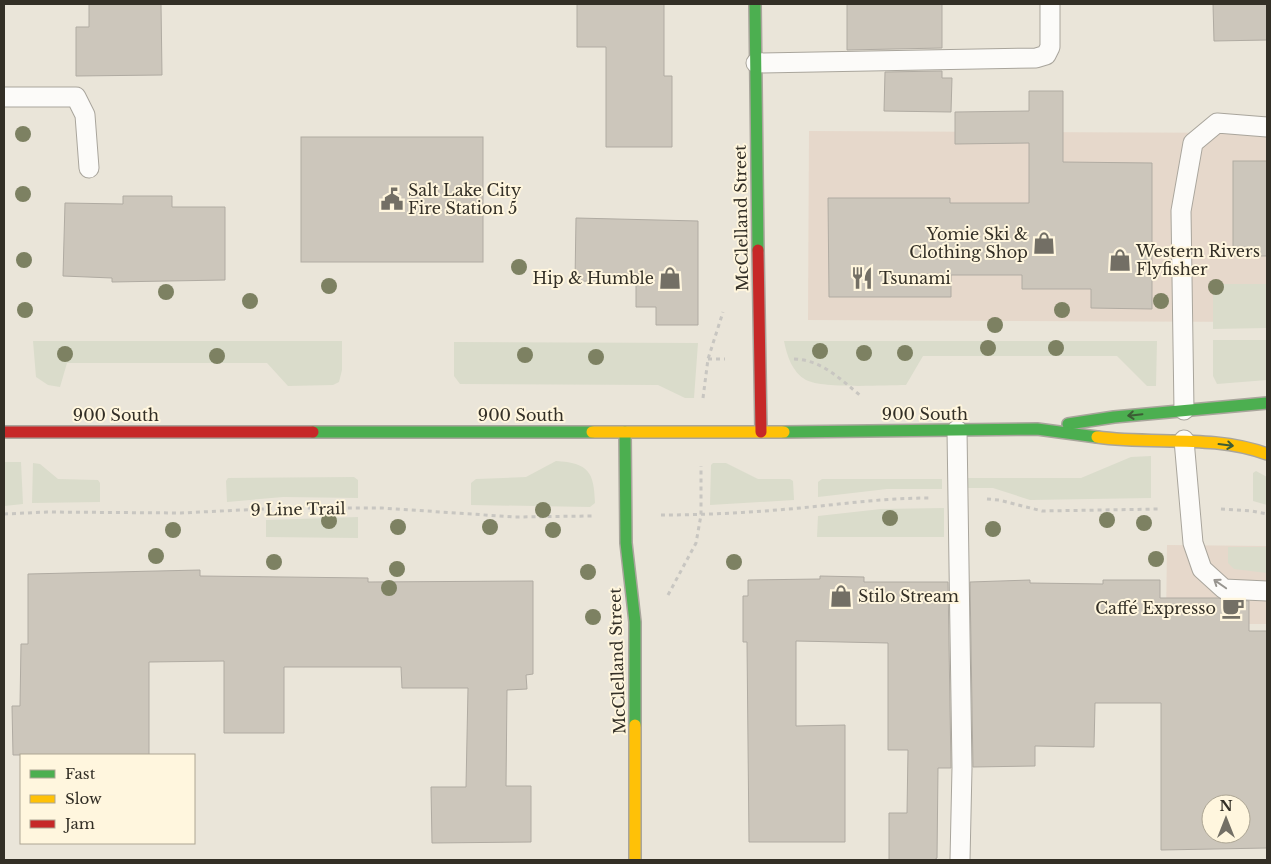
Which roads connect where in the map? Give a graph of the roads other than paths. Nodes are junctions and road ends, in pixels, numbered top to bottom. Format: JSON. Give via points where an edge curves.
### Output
{"nodes":[{"id":1,"x":755,"y":4,"type":"edge"},
{"id":2,"x":1050,"y":4,"type":"edge"},
{"id":3,"x":756,"y":63,"type":"junction"},
{"id":4,"x":4,"y":97,"type":"edge"},
{"id":5,"x":1267,"y":126,"type":"edge"},
{"id":6,"x":89,"y":168,"type":"dead end"},
{"id":7,"x":1267,"y":403,"type":"edge"},
{"id":8,"x":1184,"y":410,"type":"junction"},
{"id":9,"x":1038,"y":429,"type":"junction"},
{"id":10,"x":957,"y":430,"type":"junction"},
{"id":11,"x":4,"y":432,"type":"edge"},
{"id":12,"x":625,"y":432,"type":"junction"},
{"id":13,"x":761,"y":432,"type":"junction"},
{"id":14,"x":1184,"y":440,"type":"junction"},
{"id":15,"x":1267,"y":454,"type":"edge"},
{"id":16,"x":1267,"y":591,"type":"edge"},
{"id":17,"x":635,"y":860,"type":"edge"},
{"id":18,"x":960,"y":860,"type":"edge"}],
"edges":[{"from":1,"to":3,"type":"street","name":"McClelland Street"},
{"from":2,"to":3,"type":"lane","via":[[1050,47],[1046,55],[1036,58]]},
{"from":3,"to":13,"type":"street","name":"McClelland Street"},
{"from":4,"to":6,"type":"lane","via":[[76,97],[85,115]]},
{"from":5,"to":8,"type":"lane","via":[[1218,123],[1193,143],[1181,211]]},
{"from":7,"to":8,"type":"street","name":"900 South"},
{"from":8,"to":9,"type":"street","name":"900 South","one_way":true},
{"from":9,"to":10,"type":"street","name":"900 South"},
{"from":9,"to":14,"type":"street","name":"900 South","via":[[1115,440]]},
{"from":10,"to":13,"type":"street","name":"900 South"},
{"from":10,"to":18,"type":"lane","via":[[962,768]]},
{"from":11,"to":12,"type":"street","name":"900 South"},
{"from":12,"to":13,"type":"street","name":"900 South"},
{"from":12,"to":17,"type":"street","name":"McClelland Street","via":[[626,543],[635,622]]},
{"from":14,"to":15,"type":"street","name":"900 South","one_way":true,"via":[[1251,448]]},
{"from":16,"to":14,"type":"lane","one_way":true,"via":[[1224,589],[1202,569],[1193,543]]}]}
